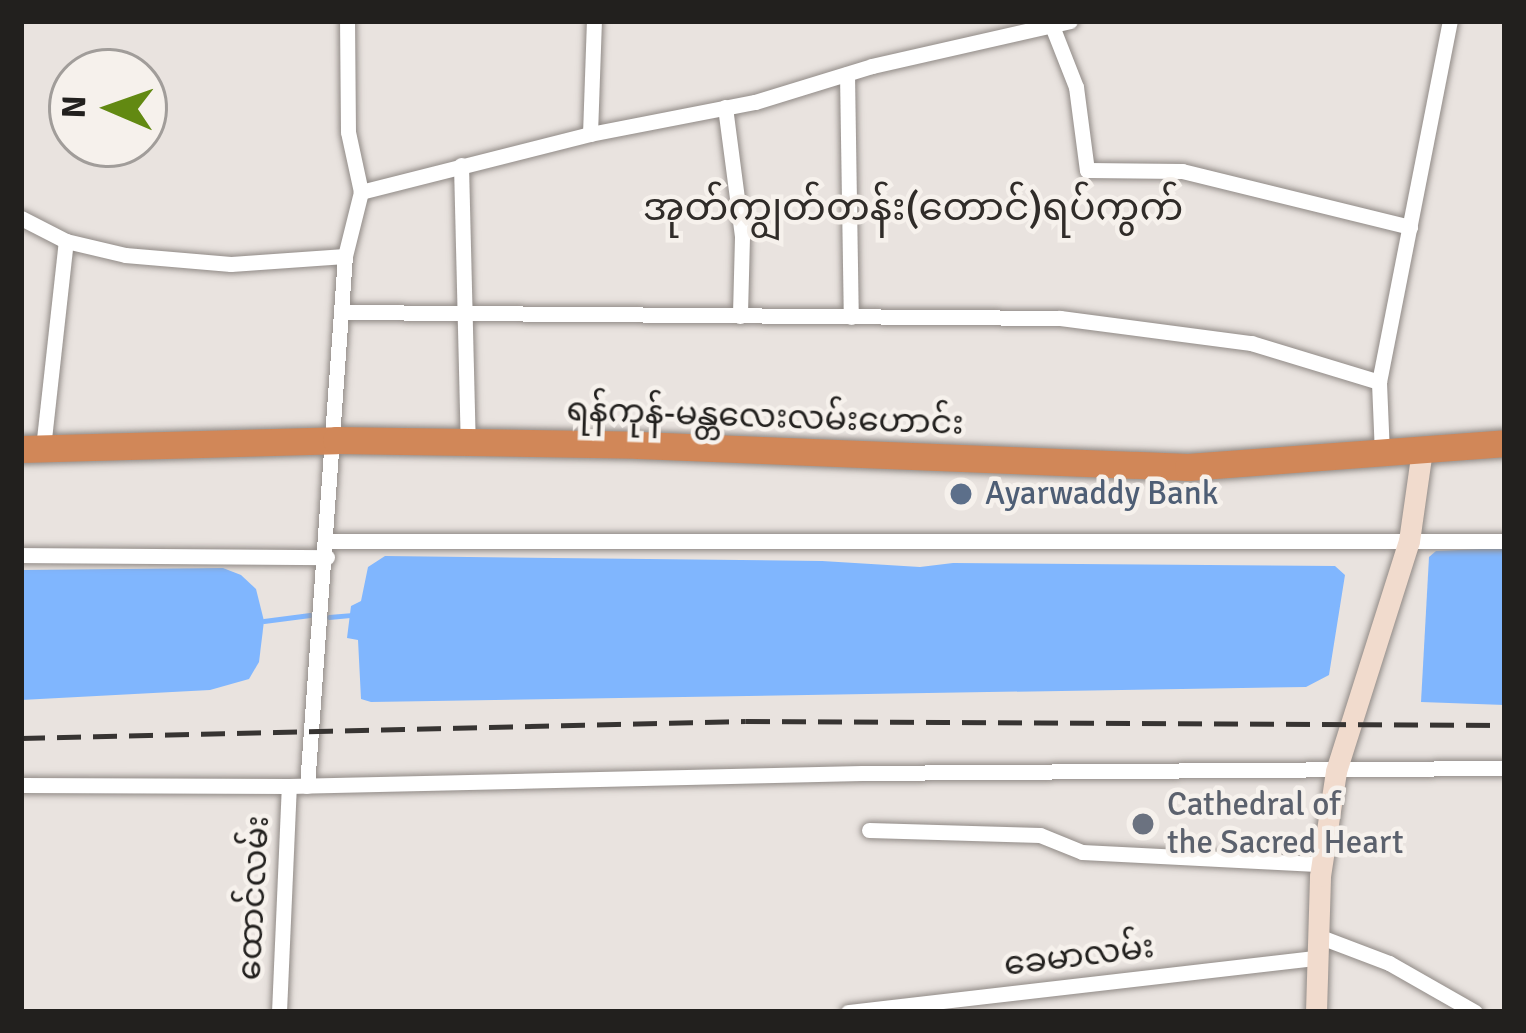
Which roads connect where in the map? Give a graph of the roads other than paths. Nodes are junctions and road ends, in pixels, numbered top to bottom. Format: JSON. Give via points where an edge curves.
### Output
{"nodes":[{"id":1,"x":347,"y":21,"type":"edge"},
{"id":2,"x":594,"y":21,"type":"edge"},
{"id":3,"x":1070,"y":21,"type":"edge"},
{"id":4,"x":1450,"y":21,"type":"edge"},
{"id":5,"x":1052,"y":26,"type":"junction"},
{"id":6,"x":848,"y":74,"type":"junction"},
{"id":7,"x":725,"y":107,"type":"junction"},
{"id":8,"x":590,"y":134,"type":"junction"},
{"id":9,"x":461,"y":165,"type":"junction"},
{"id":10,"x":361,"y":192,"type":"junction"},
{"id":11,"x":21,"y":218,"type":"edge"},
{"id":12,"x":1409,"y":227,"type":"junction"},
{"id":13,"x":66,"y":241,"type":"junction"},
{"id":14,"x":345,"y":256,"type":"junction"},
{"id":15,"x":467,"y":311,"type":"junction"},
{"id":16,"x":342,"y":312,"type":"junction"},
{"id":17,"x":740,"y":316,"type":"junction"},
{"id":18,"x":851,"y":316,"type":"junction"},
{"id":19,"x":1379,"y":382,"type":"junction"},
{"id":20,"x":336,"y":440,"type":"junction"},
{"id":21,"x":468,"y":443,"type":"junction"},
{"id":22,"x":1505,"y":443,"type":"edge"},
{"id":23,"x":32,"y":449,"type":"edge"},
{"id":24,"x":1422,"y":450,"type":"junction"},
{"id":25,"x":1382,"y":454,"type":"junction"},
{"id":26,"x":1409,"y":541,"type":"junction"},
{"id":27,"x":1505,"y":541,"type":"edge"},
{"id":28,"x":327,"y":549,"type":"junction"},
{"id":29,"x":21,"y":556,"type":"edge"},
{"id":30,"x":1505,"y":768,"type":"edge"},
{"id":31,"x":1336,"y":771,"type":"junction"},
{"id":32,"x":21,"y":784,"type":"edge"},
{"id":33,"x":289,"y":786,"type":"junction"},
{"id":34,"x":308,"y":786,"type":"junction"},
{"id":35,"x":869,"y":830,"type":"dead end"},
{"id":36,"x":1322,"y":864,"type":"junction"},
{"id":37,"x":1318,"y":947,"type":"junction"},
{"id":38,"x":1044,"y":991,"type":"junction"},
{"id":39,"x":279,"y":1012,"type":"edge"},
{"id":40,"x":848,"y":1012,"type":"edge"},
{"id":41,"x":1042,"y":1012,"type":"edge"},
{"id":42,"x":1316,"y":1012,"type":"edge"},
{"id":43,"x":1475,"y":1012,"type":"edge"}],
"edges":[{"from":1,"to":10,"type":"street","via":[[348,132]]},
{"from":2,"to":8,"type":"street"},
{"from":3,"to":5,"type":"street"},
{"from":4,"to":12,"type":"street"},
{"from":5,"to":6,"type":"street"},
{"from":5,"to":12,"type":"street","via":[[1076,87],[1087,170],[1182,171]]},
{"from":6,"to":7,"type":"street"},
{"from":6,"to":18,"type":"street"},
{"from":7,"to":8,"type":"street"},
{"from":7,"to":17,"type":"street","via":[[742,237]]},
{"from":8,"to":9,"type":"street"},
{"from":9,"to":10,"type":"street"},
{"from":9,"to":15,"type":"street"},
{"from":10,"to":14,"type":"street"},
{"from":11,"to":13,"type":"street"},
{"from":12,"to":19,"type":"street"},
{"from":13,"to":14,"type":"street","via":[[231,265]]},
{"from":13,"to":23,"type":"street"},
{"from":14,"to":16,"type":"street"},
{"from":15,"to":16,"type":"street"},
{"from":15,"to":17,"type":"street"},
{"from":15,"to":21,"type":"street"},
{"from":16,"to":20,"type":"street"},
{"from":17,"to":18,"type":"street"},
{"from":18,"to":19,"type":"street","via":[[1060,318],[1251,343]]},
{"from":19,"to":25,"type":"street"},
{"from":20,"to":21,"type":"highway","name":"ရန်ကုန်-မန္တလေးလမ်းဟောင်း"},
{"from":20,"to":23,"type":"highway","name":"ရန်ကုန်-မန္တလေးလမ်းဟောင်း"},
{"from":20,"to":28,"type":"street"},
{"from":21,"to":25,"type":"highway","name":"ရန်ကုန်-မန္တလေးလမ်းဟောင်း","via":[[1188,467]]},
{"from":22,"to":24,"type":"highway","name":"ရန်ကုန်-မန္တလေးလမ်းဟောင်း"},
{"from":24,"to":25,"type":"highway","name":"ရန်ကုန်-မန္တလေးလမ်းဟောင်း"},
{"from":24,"to":26,"type":"street"},
{"from":26,"to":27,"type":"street"},
{"from":26,"to":28,"type":"street"},
{"from":26,"to":31,"type":"street"},
{"from":28,"to":29,"type":"street"},
{"from":28,"to":34,"type":"street"},
{"from":30,"to":31,"type":"street"},
{"from":31,"to":34,"type":"street"},
{"from":31,"to":36,"type":"street"},
{"from":32,"to":33,"type":"street"},
{"from":33,"to":34,"type":"street"},
{"from":33,"to":39,"type":"street","name":"ထောင်လမ်း"},
{"from":35,"to":36,"type":"street","via":[[1040,835],[1082,852]]},
{"from":36,"to":37,"type":"street"},
{"from":37,"to":38,"type":"street","name":"ခေမာလမ်း"},
{"from":37,"to":42,"type":"street"},
{"from":37,"to":43,"type":"street","via":[[1389,963]]},
{"from":38,"to":40,"type":"street","name":"ခေမာလမ်း"},
{"from":38,"to":41,"type":"street"}]}
